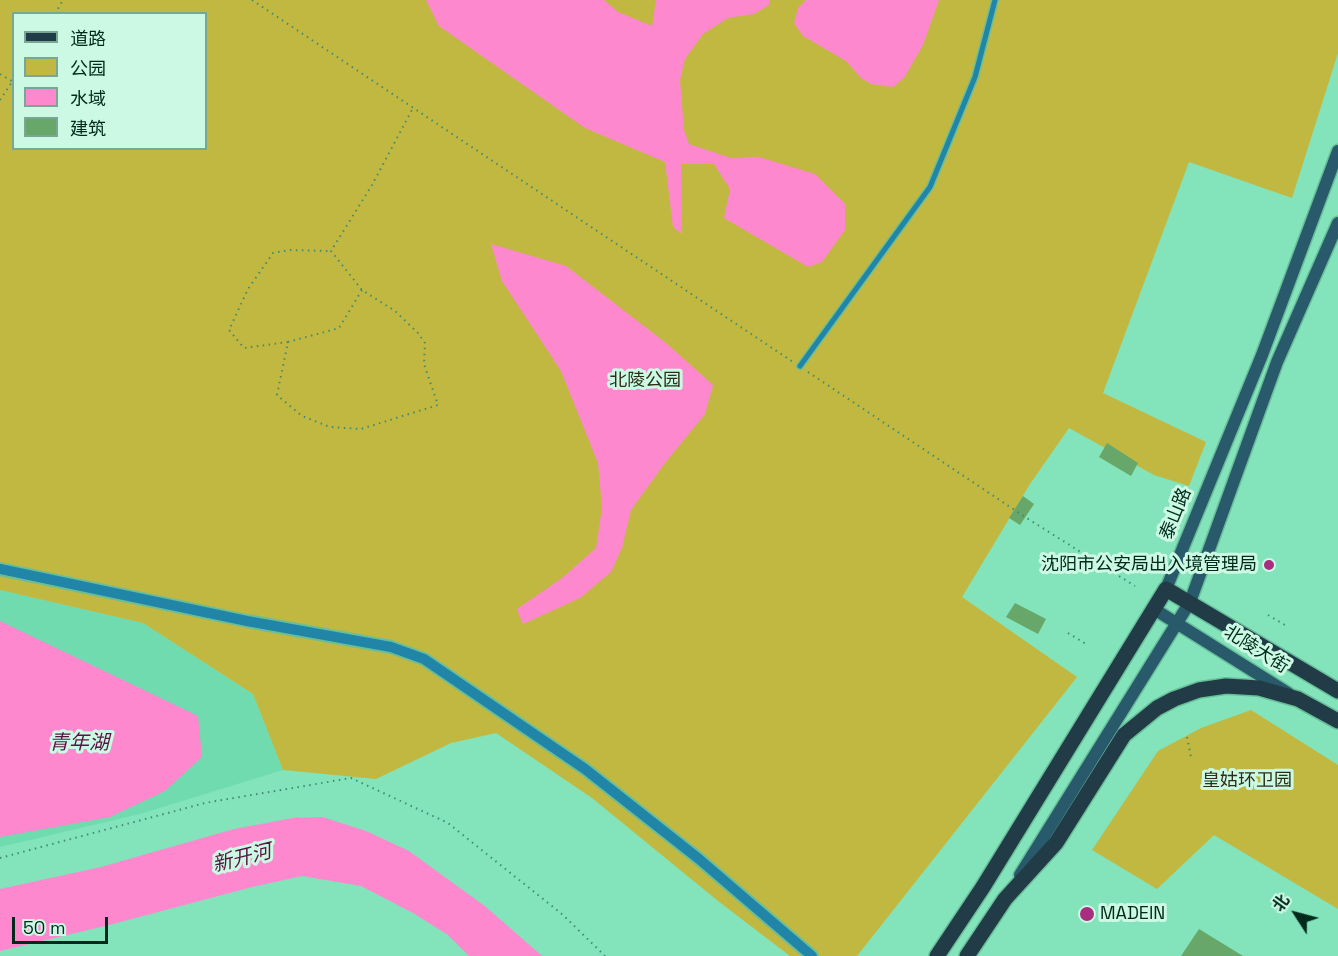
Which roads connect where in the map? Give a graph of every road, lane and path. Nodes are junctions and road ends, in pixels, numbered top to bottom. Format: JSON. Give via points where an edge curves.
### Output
{"nodes":[{"id":1,"x":252,"y":0,"type":"edge"},
{"id":2,"x":995,"y":0,"type":"edge"},
{"id":3,"x":12,"y":82,"type":"edge"},
{"id":4,"x":0,"y":100,"type":"edge"},
{"id":5,"x":413,"y":108,"type":"junction"},
{"id":6,"x":1338,"y":151,"type":"edge"},
{"id":7,"x":1338,"y":223,"type":"edge"},
{"id":8,"x":331,"y":251,"type":"junction"},
{"id":9,"x":362,"y":290,"type":"junction"},
{"id":10,"x":291,"y":341,"type":"junction"},
{"id":11,"x":800,"y":366,"type":"junction"},
{"id":12,"x":0,"y":569,"type":"edge"},
{"id":13,"x":1135,"y":586,"type":"dead end"},
{"id":14,"x":1166,"y":589,"type":"junction"},
{"id":15,"x":1190,"y":602,"type":"junction"},
{"id":16,"x":1154,"y":609,"type":"junction"},
{"id":17,"x":1268,"y":615,"type":"dead end"},
{"id":18,"x":1178,"y":624,"type":"junction"},
{"id":19,"x":1285,"y":625,"type":"dead end"},
{"id":20,"x":1068,"y":633,"type":"dead end"},
{"id":21,"x":1086,"y":644,"type":"dead end"},
{"id":22,"x":1338,"y":691,"type":"edge"},
{"id":23,"x":1298,"y":699,"type":"junction"},
{"id":24,"x":1338,"y":721,"type":"edge"},
{"id":25,"x":1187,"y":737,"type":"dead end"},
{"id":26,"x":1191,"y":758,"type":"dead end"},
{"id":27,"x":0,"y":858,"type":"edge"},
{"id":28,"x":1005,"y":899,"type":"junction"},
{"id":29,"x":605,"y":956,"type":"edge"},
{"id":30,"x":812,"y":956,"type":"edge"},
{"id":31,"x":937,"y":956,"type":"edge"},
{"id":32,"x":967,"y":956,"type":"edge"}],
"edges":[{"from":1,"to":5,"type":"path"},
{"from":2,"to":11,"type":"lane","via":[[975,77],[930,188]]},
{"from":3,"to":4,"type":"path"},
{"from":5,"to":8,"type":"path"},
{"from":5,"to":11,"type":"path"},
{"from":6,"to":14,"type":"main road","name":"泰山路","via":[[1262,356]]},
{"from":7,"to":15,"type":"main road","via":[[1277,362]]},
{"from":8,"to":9,"type":"path"},
{"from":8,"to":10,"type":"path","via":[[273,253],[248,289],[229,330],[244,348]]},
{"from":9,"to":10,"type":"path","via":[[339,328]]},
{"from":9,"to":10,"type":"path","via":[[395,311],[425,343],[424,364],[438,405],[361,429],[330,427],[302,417],[277,396]]},
{"from":11,"to":13,"type":"path"},
{"from":12,"to":30,"type":"street","via":[[391,647],[424,659],[585,769],[699,859]]},
{"from":14,"to":15,"type":"main road","name":"北陵大街"},
{"from":14,"to":16,"type":"main road","name":"泰山路"},
{"from":15,"to":18,"type":"main road"},
{"from":15,"to":22,"type":"main road","name":"北陵大街"},
{"from":16,"to":18,"type":"main road","name":"北陵大街"},
{"from":16,"to":31,"type":"main road","name":"泰山路","via":[[984,887]]},
{"from":17,"to":19,"type":"path"},
{"from":18,"to":23,"type":"main road","name":"北陵大街"},
{"from":18,"to":28,"type":"main road"},
{"from":20,"to":21,"type":"path"},
{"from":23,"to":24,"type":"main road","name":"北陵大街"},
{"from":23,"to":28,"type":"main road","via":[[1258,688],[1226,686],[1199,690],[1157,708],[1124,735],[1056,843]]},
{"from":25,"to":26,"type":"path"},
{"from":27,"to":29,"type":"path","via":[[205,803],[351,777],[448,823],[563,915]]},
{"from":28,"to":32,"type":"main road"}]}
